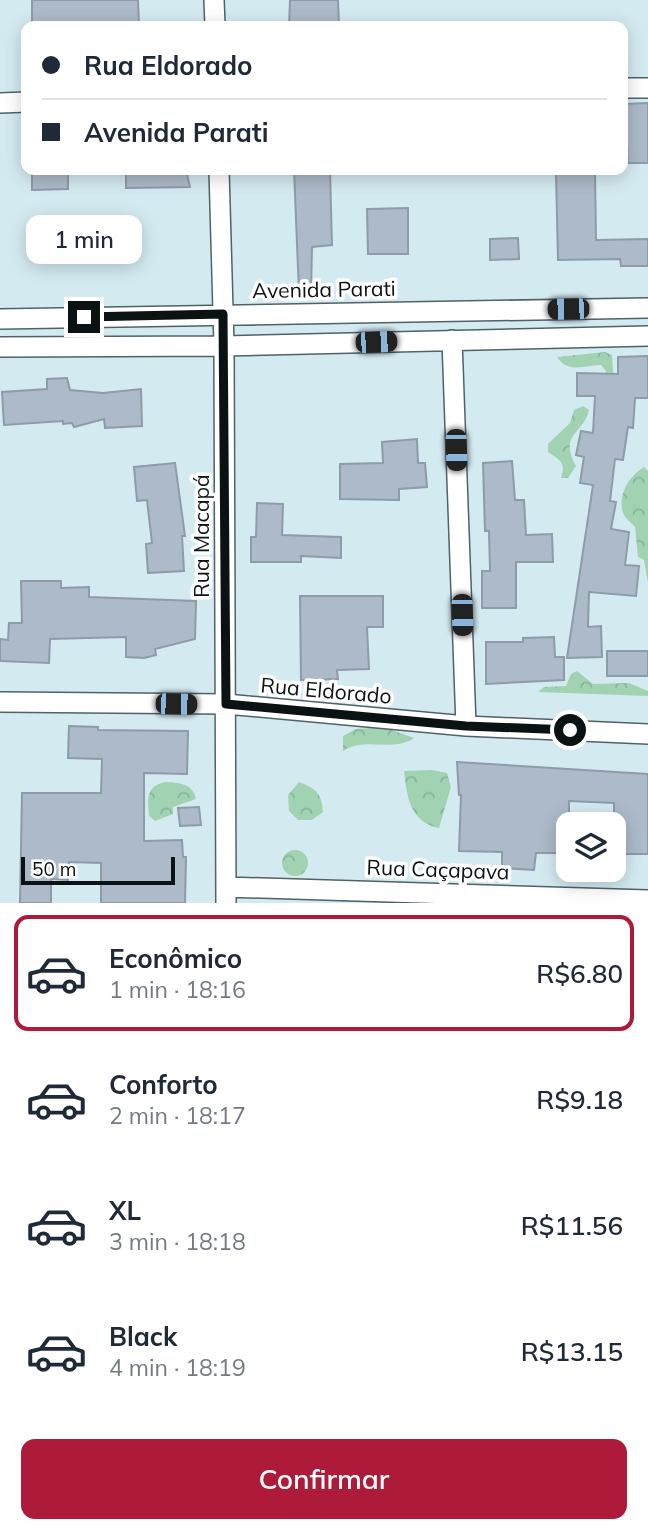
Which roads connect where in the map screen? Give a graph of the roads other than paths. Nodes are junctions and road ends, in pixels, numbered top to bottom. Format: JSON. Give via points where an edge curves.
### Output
{"nodes":[{"id":1,"x":214,"y":0,"type":"edge"},
{"id":2,"x":215,"y":21,"type":"edge"},
{"id":3,"x":628,"y":88,"type":"edge"},
{"id":4,"x":648,"y":88,"type":"edge"},
{"id":5,"x":21,"y":102,"type":"edge"},
{"id":6,"x":0,"y":103,"type":"edge"},
{"id":7,"x":219,"y":175,"type":"edge"},
{"id":8,"x":648,"y":307,"type":"edge"},
{"id":9,"x":223,"y":314,"type":"junction"},
{"id":10,"x":0,"y":319,"type":"edge"},
{"id":11,"x":648,"y":335,"type":"edge"},
{"id":12,"x":452,"y":340,"type":"junction"},
{"id":13,"x":224,"y":346,"type":"junction"},
{"id":14,"x":0,"y":347,"type":"edge"},
{"id":15,"x":0,"y":702,"type":"edge"},
{"id":16,"x":226,"y":704,"type":"junction"},
{"id":17,"x":466,"y":726,"type":"junction"},
{"id":18,"x":648,"y":734,"type":"edge"},
{"id":19,"x":226,"y":895,"type":"edge"},
{"id":20,"x":648,"y":900,"type":"edge"}],
"edges":[{"from":1,"to":2,"type":"street"},
{"from":3,"to":4,"type":"street"},
{"from":5,"to":6,"type":"street"},
{"from":7,"to":9,"type":"street","name":"Rua Macapá"},
{"from":8,"to":9,"type":"street","name":"Avenida Parati"},
{"from":9,"to":10,"type":"street","name":"Avenida Parati"},
{"from":9,"to":13,"type":"street","name":"Rua Macapá"},
{"from":11,"to":12,"type":"street"},
{"from":12,"to":13,"type":"street"},
{"from":12,"to":17,"type":"street"},
{"from":13,"to":14,"type":"street"},
{"from":13,"to":16,"type":"street","name":"Rua Macapá"},
{"from":15,"to":16,"type":"street","name":"Rua Eldorado"},
{"from":16,"to":17,"type":"street","name":"Rua Eldorado"},
{"from":16,"to":19,"type":"street","name":"Rua Macapá"},
{"from":17,"to":18,"type":"street","name":"Rua Eldorado"},
{"from":19,"to":20,"type":"street","name":"Rua Caçapava"}]}
